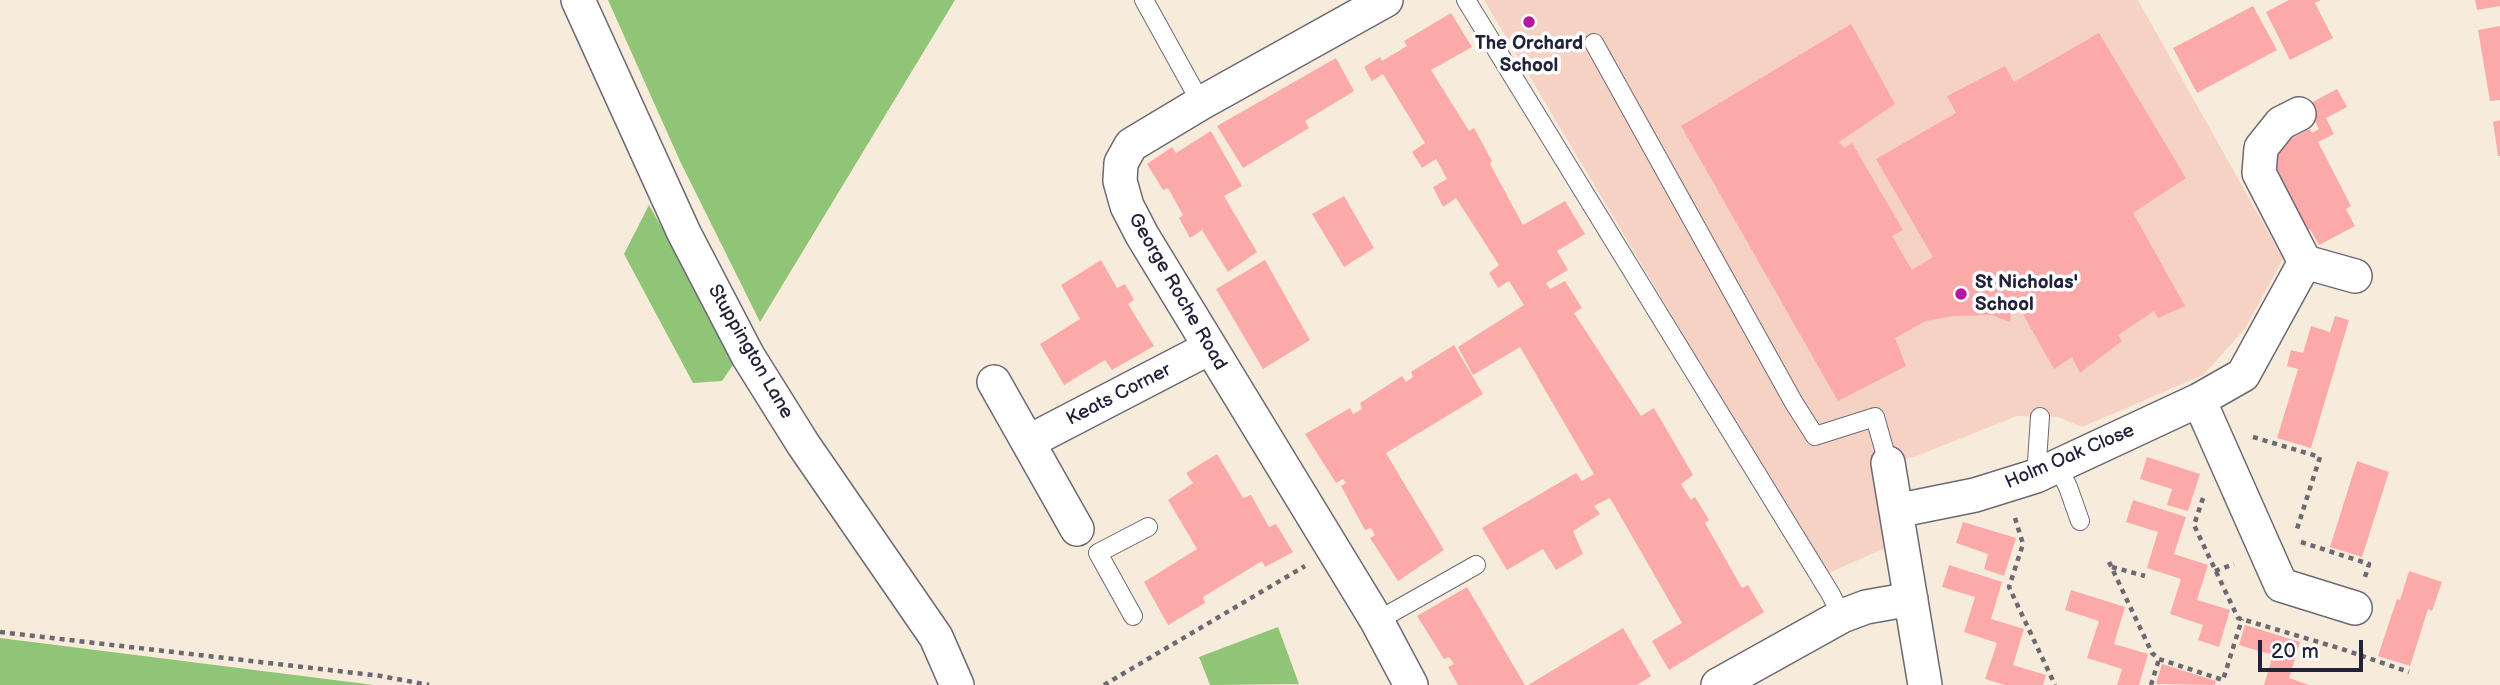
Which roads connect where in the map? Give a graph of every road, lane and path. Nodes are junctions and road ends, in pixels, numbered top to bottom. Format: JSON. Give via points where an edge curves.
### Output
{"nodes":[{"id":1,"x":578,"y":0,"type":"edge"},
{"id":2,"x":1144,"y":0,"type":"edge"},
{"id":3,"x":1386,"y":0,"type":"edge"},
{"id":4,"x":1466,"y":0,"type":"edge"},
{"id":5,"x":1594,"y":43,"type":"dead end"},
{"id":6,"x":1201,"y":103,"type":"junction"},
{"id":7,"x":2299,"y":114,"type":"dead end"},
{"id":8,"x":2305,"y":262,"type":"junction"},
{"id":9,"x":2356,"y":276,"type":"dead end"},
{"id":10,"x":1209,"y":348,"type":"junction"},
{"id":11,"x":994,"y":383,"type":"dead end"},
{"id":12,"x":2199,"y":400,"type":"junction"},
{"id":13,"x":2040,"y":417,"type":"dead end"},
{"id":14,"x":2244,"y":434,"type":"dead end"},
{"id":15,"x":1028,"y":442,"type":"junction"},
{"id":16,"x":1888,"y":463,"type":"joint"},
{"id":17,"x":2047,"y":470,"type":"junction"},
{"id":18,"x":2206,"y":491,"type":"dead end"},
{"id":19,"x":2011,"y":506,"type":"dead end"},
{"id":20,"x":1896,"y":511,"type":"junction"},
{"id":21,"x":2080,"y":521,"type":"dead end"},
{"id":22,"x":1148,"y":527,"type":"dead end"},
{"id":23,"x":2294,"y":540,"type":"dead end"},
{"id":24,"x":1088,"y":541,"type":"junction"},
{"id":25,"x":1333,"y":549,"type":"junction"},
{"id":26,"x":1476,"y":565,"type":"dead end"},
{"id":27,"x":2145,"y":576,"type":"dead end"},
{"id":28,"x":1911,"y":599,"type":"junction"},
{"id":29,"x":2355,"y":608,"type":"dead end"},
{"id":30,"x":1133,"y":616,"type":"dead end"},
{"id":31,"x":1842,"y":616,"type":"junction"},
{"id":32,"x":2242,"y":619,"type":"junction"},
{"id":33,"x":1377,"y":621,"type":"junction"},
{"id":34,"x":0,"y":632,"type":"edge"},
{"id":35,"x":2159,"y":659,"type":"junction"},
{"id":36,"x":2409,"y":672,"type":"dead end"},
{"id":37,"x":429,"y":685,"type":"edge"},
{"id":38,"x":955,"y":685,"type":"edge"},
{"id":39,"x":1104,"y":685,"type":"edge"},
{"id":40,"x":1412,"y":685,"type":"edge"},
{"id":41,"x":1718,"y":685,"type":"edge"},
{"id":42,"x":1925,"y":685,"type":"edge"},
{"id":43,"x":2055,"y":685,"type":"edge"},
{"id":44,"x":2151,"y":685,"type":"edge"}],
"edges":[{"from":1,"to":38,"type":"street","name":"Stuppington Lane","via":[[684,233],[748,356],[936,637]]},
{"from":2,"to":6,"type":"lane"},
{"from":3,"to":6,"type":"street","name":"George Roche Road"},
{"from":4,"to":31,"type":"lane"},
{"from":5,"to":16,"type":"lane","via":[[1815,436],[1875,417]]},
{"from":6,"to":10,"type":"street","name":"George Roche Road","via":[[1131,145],[1121,163],[1120,181],[1142,235]]},
{"from":7,"to":8,"type":"street","via":[[2281,123],[2261,148],[2259,173]]},
{"from":8,"to":9,"type":"street"},
{"from":8,"to":12,"type":"street","name":"Holm Oak Close","via":[[2243,375]]},
{"from":10,"to":15,"type":"street","name":"Keats Corner"},
{"from":10,"to":25,"type":"street","name":"George Roche Road"},
{"from":11,"to":15,"type":"street"},
{"from":12,"to":17,"type":"street","name":"Holm Oak Close"},
{"from":12,"to":29,"type":"street","via":[[2281,585]]},
{"from":13,"to":17,"type":"lane"},
{"from":14,"to":23,"type":"path","via":[[2320,457]]},
{"from":15,"to":24,"type":"street"},
{"from":16,"to":20,"type":"street"},
{"from":17,"to":20,"type":"street","name":"Holm Oak Close","via":[[1975,495]]},
{"from":17,"to":21,"type":"lane","via":[[2068,487]]},
{"from":18,"to":32,"type":"path","via":[[2194,525]]},
{"from":19,"to":43,"type":"path","via":[[2024,544],[2009,587]]},
{"from":20,"to":28,"type":"street"},
{"from":22,"to":24,"type":"lane"},
{"from":24,"to":30,"type":"lane"},
{"from":25,"to":33,"type":"street","name":"George Roche Road"},
{"from":25,"to":39,"type":"path"},
{"from":26,"to":33,"type":"lane"},
{"from":27,"to":35,"type":"path","via":[[2110,565]]},
{"from":28,"to":31,"type":"street"},
{"from":28,"to":42,"type":"street"},
{"from":31,"to":41,"type":"street"},
{"from":32,"to":35,"type":"path","via":[[2223,680]]},
{"from":32,"to":36,"type":"path"},
{"from":33,"to":40,"type":"street","name":"George Roche Road"},
{"from":34,"to":37,"type":"path"},
{"from":35,"to":44,"type":"path"}]}
